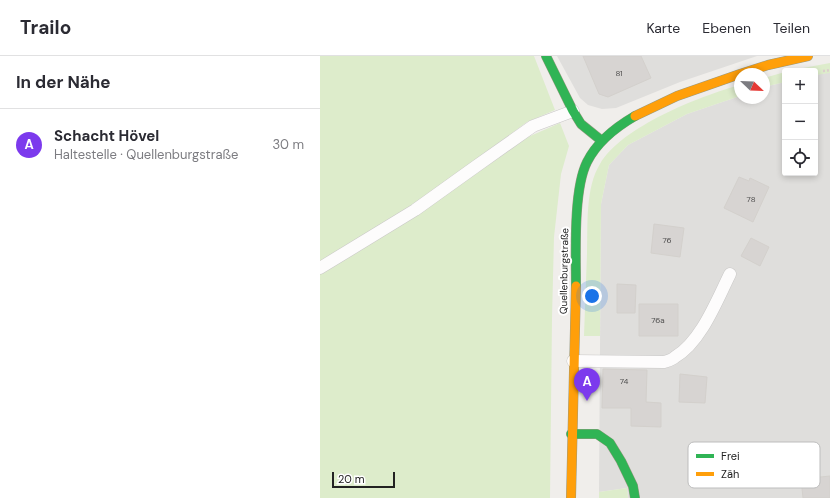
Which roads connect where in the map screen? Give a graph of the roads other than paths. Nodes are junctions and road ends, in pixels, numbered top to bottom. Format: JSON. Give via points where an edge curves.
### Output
{"nodes":[{"id":1,"x":546,"y":56,"type":"edge"},
{"id":2,"x":808,"y":56,"type":"edge"},
{"id":3,"x":759,"y":68,"type":"edge"},
{"id":4,"x":734,"y":76,"type":"edge"},
{"id":5,"x":573,"y":112,"type":"junction"},
{"id":6,"x":602,"y":141,"type":"junction"},
{"id":7,"x":320,"y":268,"type":"edge"},
{"id":8,"x":730,"y":274,"type":"dead end"},
{"id":9,"x":573,"y":361,"type":"junction"},
{"id":10,"x":571,"y":434,"type":"junction"},
{"id":11,"x":571,"y":498,"type":"edge"},
{"id":12,"x":635,"y":498,"type":"edge"}],
"edges":[{"from":1,"to":5,"type":"street"},
{"from":2,"to":3,"type":"street","name":"Quellenburgstraße"},
{"from":4,"to":6,"type":"street","name":"Quellenburgstraße","via":[[664,101],[623,124]]},
{"from":5,"to":6,"type":"street","via":[[581,124]]},
{"from":5,"to":7,"type":"lane","via":[[533,126],[416,210]]},
{"from":6,"to":9,"type":"street","name":"Quellenburgstraße","via":[[587,162],[580,184],[576,216]]},
{"from":8,"to":9,"type":"lane","via":[[711,313],[691,344],[675,358],[664,362]]},
{"from":9,"to":10,"type":"street","name":"Quellenburgstraße"},
{"from":10,"to":11,"type":"street","name":"Quellenburgstraße"},
{"from":10,"to":12,"type":"street","via":[[597,434],[610,443],[622,461],[633,486]]}]}
